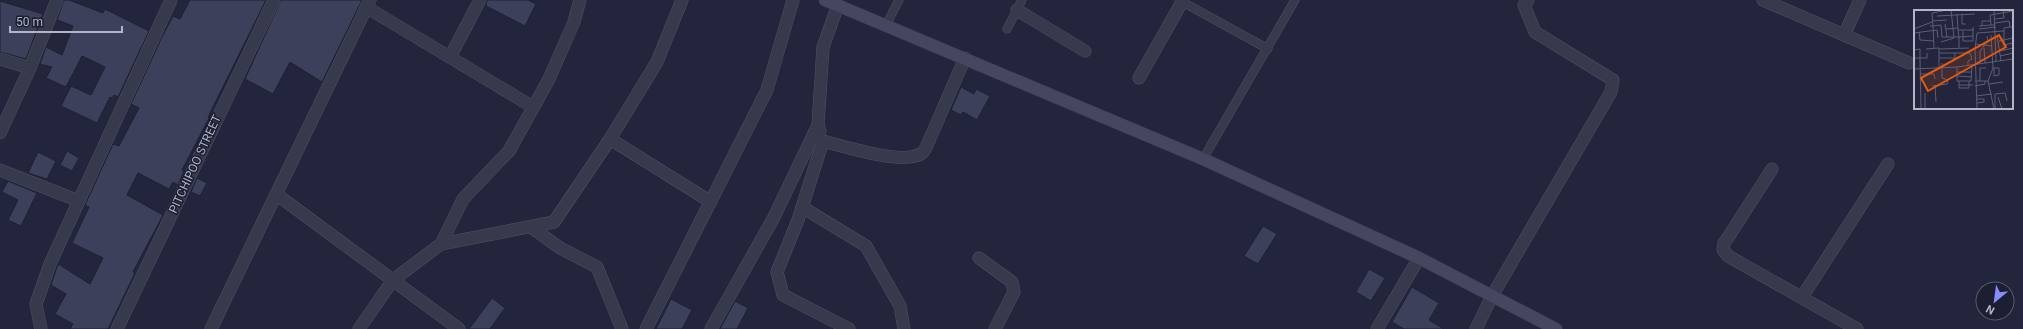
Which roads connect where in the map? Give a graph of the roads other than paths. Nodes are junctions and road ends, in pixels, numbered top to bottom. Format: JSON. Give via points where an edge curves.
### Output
{"nodes":[{"id":1,"x":57,"y":0,"type":"edge"},
{"id":2,"x":171,"y":0,"type":"edge"},
{"id":3,"x":274,"y":0,"type":"edge"},
{"id":4,"x":480,"y":0,"type":"edge"},
{"id":5,"x":580,"y":0,"type":"edge"},
{"id":6,"x":682,"y":0,"type":"edge"},
{"id":7,"x":793,"y":0,"type":"edge"},
{"id":8,"x":825,"y":0,"type":"edge"},
{"id":9,"x":900,"y":0,"type":"edge"},
{"id":10,"x":1296,"y":0,"type":"edge"},
{"id":11,"x":1528,"y":0,"type":"edge"},
{"id":12,"x":1763,"y":0,"type":"edge"},
{"id":13,"x":1860,"y":0,"type":"edge"},
{"id":14,"x":1180,"y":1,"type":"edge"},
{"id":15,"x":368,"y":4,"type":"edge"},
{"id":16,"x":838,"y":5,"type":"junction"},
{"id":17,"x":1020,"y":5,"type":"edge"},
{"id":18,"x":886,"y":25,"type":"junction"},
{"id":19,"x":1007,"y":29,"type":"dead end"},
{"id":20,"x":1844,"y":35,"type":"junction"},
{"id":21,"x":1268,"y":49,"type":"junction"},
{"id":22,"x":1086,"y":51,"type":"dead end"},
{"id":23,"x":450,"y":57,"type":"junction"},
{"id":24,"x":965,"y":58,"type":"junction"},
{"id":25,"x":0,"y":59,"type":"edge"},
{"id":26,"x":1909,"y":63,"type":"dead end"},
{"id":27,"x":30,"y":68,"type":"junction"},
{"id":28,"x":1139,"y":78,"type":"dead end"},
{"id":29,"x":533,"y":107,"type":"junction"},
{"id":30,"x":818,"y":125,"type":"junction"},
{"id":31,"x":0,"y":133,"type":"edge"},
{"id":32,"x":610,"y":139,"type":"junction"},
{"id":33,"x":823,"y":141,"type":"junction"},
{"id":34,"x":1203,"y":159,"type":"junction"},
{"id":35,"x":1888,"y":164,"type":"dead end"},
{"id":36,"x":1772,"y":169,"type":"dead end"},
{"id":37,"x":0,"y":170,"type":"edge"},
{"id":38,"x":276,"y":194,"type":"junction"},
{"id":39,"x":79,"y":200,"type":"junction"},
{"id":40,"x":711,"y":202,"type":"junction"},
{"id":41,"x":802,"y":207,"type":"junction"},
{"id":42,"x":531,"y":227,"type":"junction"},
{"id":43,"x":441,"y":244,"type":"junction"},
{"id":44,"x":979,"y":258,"type":"dead end"},
{"id":45,"x":1419,"y":258,"type":"junction"},
{"id":46,"x":393,"y":280,"type":"junction"},
{"id":47,"x":1492,"y":296,"type":"junction"},
{"id":48,"x":1802,"y":297,"type":"junction"},
{"id":49,"x":41,"y":329,"type":"edge"},
{"id":50,"x":117,"y":329,"type":"edge"},
{"id":51,"x":211,"y":329,"type":"edge"},
{"id":52,"x":359,"y":329,"type":"edge"},
{"id":53,"x":459,"y":329,"type":"edge"},
{"id":54,"x":622,"y":329,"type":"edge"},
{"id":55,"x":646,"y":329,"type":"edge"},
{"id":56,"x":711,"y":329,"type":"edge"},
{"id":57,"x":849,"y":329,"type":"edge"},
{"id":58,"x":904,"y":329,"type":"edge"},
{"id":59,"x":995,"y":329,"type":"edge"},
{"id":60,"x":1377,"y":329,"type":"edge"},
{"id":61,"x":1476,"y":329,"type":"edge"},
{"id":62,"x":1556,"y":329,"type":"edge"},
{"id":63,"x":1857,"y":329,"type":"edge"}],
"edges":[{"from":1,"to":27,"type":"street"},
{"from":2,"to":39,"type":"street"},
{"from":3,"to":50,"type":"street","name":"PITCHIPOO STREET"},
{"from":4,"to":23,"type":"street"},
{"from":5,"to":29,"type":"street","via":[[574,22],[549,79]]},
{"from":6,"to":32,"type":"street","via":[[657,62]]},
{"from":7,"to":40,"type":"street","via":[[767,90]]},
{"from":8,"to":16,"type":"street"},
{"from":9,"to":18,"type":"lane"},
{"from":10,"to":21,"type":"lane"},
{"from":11,"to":47,"type":"street","via":[[1524,5],[1535,32],[1613,80],[1611,92]]},
{"from":12,"to":20,"type":"street"},
{"from":13,"to":20,"type":"street"},
{"from":14,"to":21,"type":"lane"},
{"from":14,"to":28,"type":"street"},
{"from":15,"to":23,"type":"street"},
{"from":15,"to":38,"type":"street"},
{"from":16,"to":18,"type":"street"},
{"from":16,"to":30,"type":"street","via":[[824,48]]},
{"from":17,"to":19,"type":"lane"},
{"from":17,"to":22,"type":"street"},
{"from":18,"to":24,"type":"street"},
{"from":20,"to":26,"type":"street"},
{"from":21,"to":34,"type":"lane"},
{"from":23,"to":29,"type":"street"},
{"from":24,"to":33,"type":"street","via":[[922,153],[906,159]]},
{"from":24,"to":34,"type":"street"},
{"from":25,"to":27,"type":"street"},
{"from":27,"to":31,"type":"street"},
{"from":29,"to":43,"type":"street","via":[[509,151],[463,199]]},
{"from":30,"to":33,"type":"street"},
{"from":30,"to":56,"type":"street","via":[[773,219]]},
{"from":32,"to":40,"type":"street"},
{"from":32,"to":42,"type":"street","via":[[554,222]]},
{"from":33,"to":41,"type":"street"},
{"from":34,"to":45,"type":"street"},
{"from":35,"to":48,"type":"street"},
{"from":36,"to":48,"type":"street","via":[[1728,236],[1723,250],[1728,256]]},
{"from":37,"to":39,"type":"street"},
{"from":38,"to":46,"type":"street"},
{"from":38,"to":51,"type":"street"},
{"from":39,"to":49,"type":"street","via":[[50,264],[36,304]]},
{"from":40,"to":55,"type":"street"},
{"from":41,"to":57,"type":"street","via":[[776,272],[783,295]]},
{"from":41,"to":58,"type":"street","via":[[866,246],[900,306]]},
{"from":42,"to":43,"type":"street"},
{"from":42,"to":54,"type":"street","via":[[560,248],[597,267]]},
{"from":43,"to":46,"type":"street"},
{"from":44,"to":59,"type":"street","via":[[1012,282],[1014,292]]},
{"from":45,"to":47,"type":"street"},
{"from":45,"to":60,"type":"street"},
{"from":46,"to":52,"type":"street"},
{"from":46,"to":53,"type":"street"},
{"from":47,"to":61,"type":"street"},
{"from":47,"to":62,"type":"street"},
{"from":48,"to":63,"type":"street"}]}
